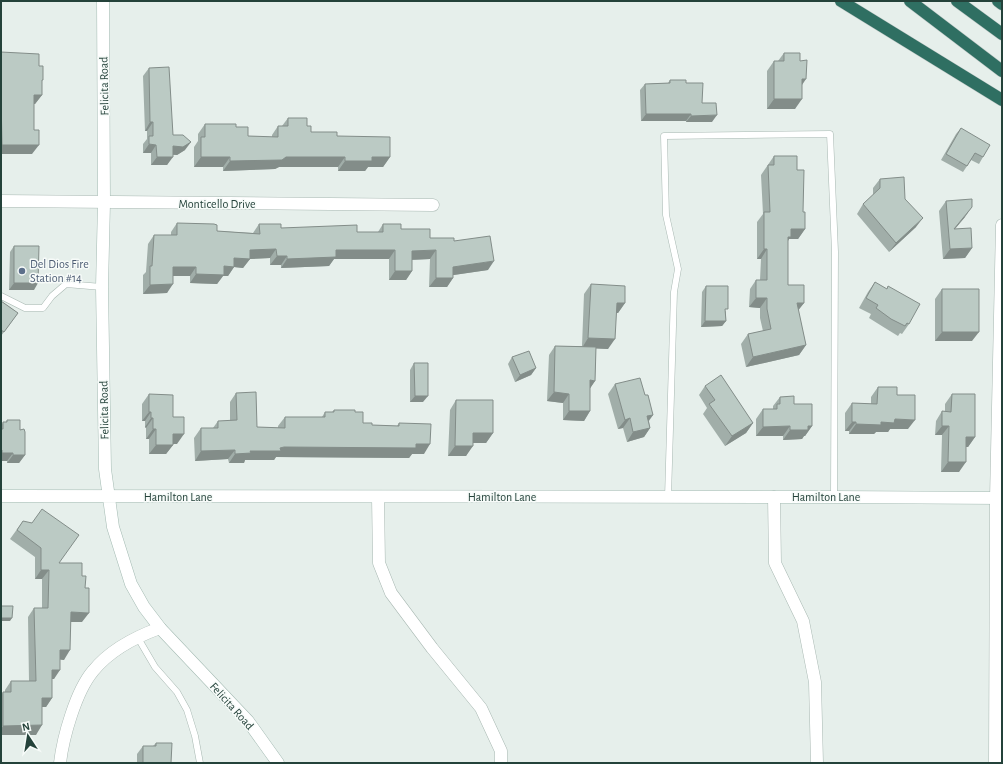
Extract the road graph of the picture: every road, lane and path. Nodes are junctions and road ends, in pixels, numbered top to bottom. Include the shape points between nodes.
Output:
1 (103, 1) edge
2 (841, 1) edge
3 (910, 1) edge
4 (951, 1) edge
5 (957, 1) edge
6 (998, 1) edge
7 (1002, 4) edge
8 (972, 12) junction
9 (1002, 34) edge
10 (1002, 71) edge
11 (1002, 100) edge
12 (1, 201) edge
13 (104, 203) junction
14 (433, 205) dead end
15 (1002, 225) edge
16 (102, 287) junction
17 (1, 296) edge
18 (1001, 353) edge
19 (1, 496) edge
20 (834, 496) junction
21 (108, 497) junction
22 (378, 497) junction
23 (668, 497) junction
24 (774, 497) junction
25 (999, 498) edge
26 (160, 628) junction
27 (138, 638) junction
28 (60, 763) edge
29 (200, 763) edge
30 (278, 763) edge
31 (501, 763) edge
32 (816, 763) edge
33 (994, 763) edge

1 - 13 street, Felicita Road
2 - 11 highway
3 - 10 highway
4 - 8 highway
5 - 8 highway
6 - 7 highway
8 - 9 highway
12 - 13 street, Monticello Drive
13 - 14 street, Monticello Drive
13 - 16 street, Felicita Road
15 - 18 street
16 - 17 lane via 66,284 43,308 25,308
16 - 21 street, Felicita Road via 105,469
18 - 25 street
19 - 21 street, Hamilton Lane
20 - 23 lane via 835,252 830,134 664,136 666,215 678,269 674,292
20 - 24 street, Hamilton Lane
20 - 25 street, Hamilton Lane
21 - 22 street, Hamilton Lane
21 - 26 street, Felicita Road via 113,527 131,584
22 - 23 street, Hamilton Lane
22 - 31 street via 379,563 391,593 481,708 501,751
23 - 24 street, Hamilton Lane
24 - 32 street via 775,563 803,621 815,682
25 - 33 street
26 - 27 street
26 - 30 street, Felicita Road via 248,721
27 - 28 street via 106,657 92,672 83,687 64,737
27 - 29 lane via 155,667 177,692 187,710

